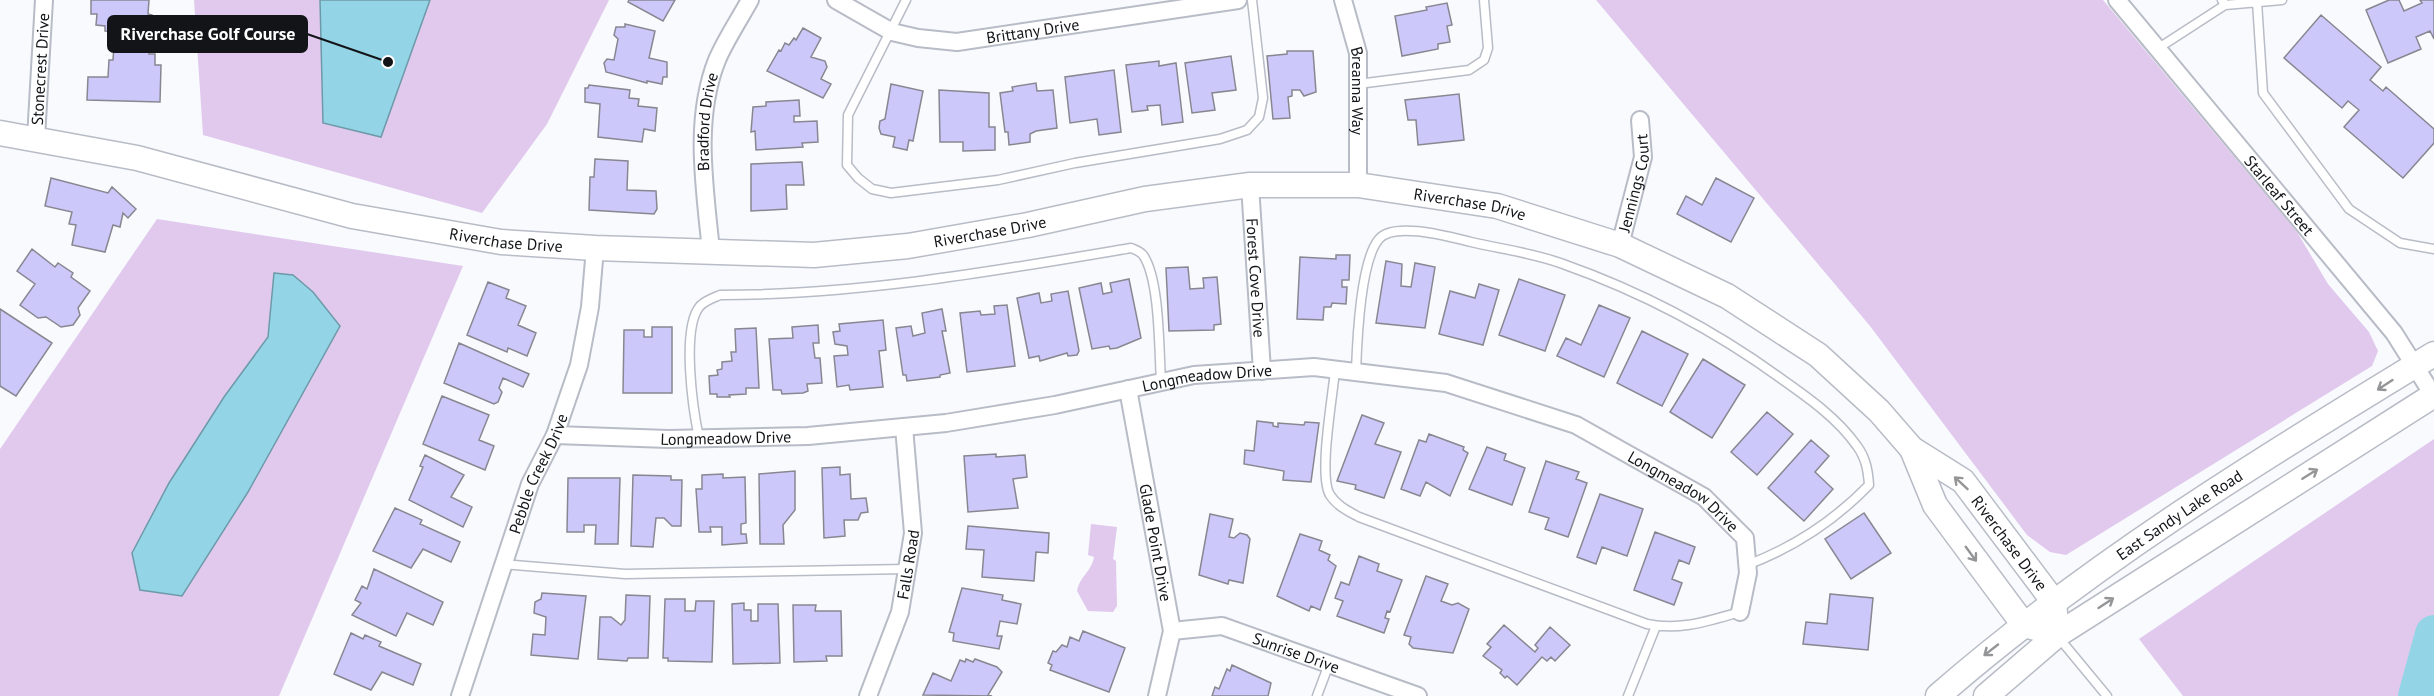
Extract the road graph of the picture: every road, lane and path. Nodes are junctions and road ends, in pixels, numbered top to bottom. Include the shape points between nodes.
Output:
1 (44, 0) edge
2 (750, 0) edge
3 (836, 0) edge
4 (906, 0) edge
5 (1238, 0) edge
6 (1252, 0) edge
7 (1343, 0) edge
8 (1485, 0) edge
9 (2117, 0) edge
10 (2282, 0) edge
11 (2223, 2) edge
12 (2257, 2) junction
13 (892, 32) junction
14 (2157, 49) junction
15 (1358, 84) junction
16 (1640, 120) dead end
17 (0, 133) edge
18 (36, 138) junction
19 (1250, 185) junction
20 (1358, 185) junction
21 (1620, 244) junction
22 (595, 248) junction
23 (2434, 249) edge
24 (711, 251) junction
25 (2425, 359) edge
26 (1262, 370) junction
27 (1335, 370) junction
28 (1356, 372) junction
29 (1161, 382) junction
30 (1128, 389) junction
31 (2434, 395) edge
32 (904, 427) junction
33 (555, 435) junction
34 (699, 438) junction
35 (1912, 449) junction
36 (503, 564) junction
37 (1747, 566) junction
38 (908, 568) junction
39 (2054, 602) junction
40 (1740, 612) joint
41 (2024, 625) junction
42 (1656, 626) junction
43 (1172, 631) junction
44 (2057, 635) junction
45 (1329, 664) junction
46 (460, 696) edge
47 (868, 696) edge
48 (1157, 696) edge
49 (1317, 696) edge
50 (1418, 696) edge
51 (1628, 696) edge
52 (1938, 696) edge
53 (1986, 696) edge
54 (2107, 696) edge

1 - 18 street, Stonecrest Drive
2 - 24 street, Bradford Drive via 717,61 708,93 703,167
3 - 13 street, Brittany Drive
4 - 13 lane
5 - 13 street, Brittany Drive via 957,42
6 - 13 lane via 1263,98 1259,117 1247,130 1220,140 1075,163 998,180 891,193 872,189 858,178 847,165 846,144 848,115
7 - 15 street, Breanna Way via 1358,53
8 - 15 lane via 1488,48 1484,60 1469,70
9 - 14 street, Starleaf Street
10 - 12 lane
11 - 12 lane
11 - 14 lane
12 - 23 lane via 2263,93 2349,209 2400,243
14 - 25 street, Starleaf Street via 2394,333
15 - 20 street, Breanna Way
16 - 21 street, Jennings Court via 1642,157
17 - 18 street, Riverchase Drive
18 - 22 street, Riverchase Drive via 137,158 352,216 501,242
19 - 20 street, Riverchase Drive
19 - 24 street, Riverchase Drive via 1144,199 908,246 814,255
19 - 26 street, Forest Cove Drive
20 - 21 street, Riverchase Drive via 1497,206
21 - 35 street, Riverchase Drive via 1727,296 1818,355 1879,411
22 - 24 street, Riverchase Drive
22 - 33 street, Pebble Creek Drive via 590,307 579,365
25 - 31 street, Starleaf Street
25 -> 39 street, East Sandy Lake Road via 2216,492
26 - 27 street, Longmeadow Drive
26 - 29 street, Longmeadow Drive via 1194,375
27 - 28 street, Longmeadow Drive
27 - 42 lane via 1325,473 1328,493 1339,506 1359,517
28 - 37 street, Longmeadow Drive via 1446,383 1576,425 1704,497 1745,538
28 - 37 lane via 1359,313 1371,252 1379,237 1394,231 1428,232 1560,262 1635,291 1744,351 1820,406 1858,447 1868,467 1869,484 1842,512 1784,551
29 - 30 street, Longmeadow Drive
29 - 34 lane via 1154,289 1142,253 1131,248 912,284 720,295 699,307 690,326 691,401
30 - 32 street, Longmeadow Drive
30 - 43 street, Glade Point Drive
44 -> 31 street, East Sandy Lake Road
32 - 34 street, Longmeadow Drive via 808,436
32 - 38 street, Falls Road via 914,533
33 - 34 street, Longmeadow Drive
33 - 36 street, Pebble Creek Drive via 530,484
39 -> 35 street, Riverchase Drive via 1963,481
35 -> 41 street, Riverchase Drive via 1935,505
36 - 38 lane via 625,574
36 - 46 street, Pebble Creek Drive
37 - 40 street, Longmeadow Drive
38 - 47 street, Falls Road via 900,612
39 - 41 street, East Sandy Lake Road
39 - 44 street, Riverchase Drive
40 - 42 lane via 1690,626
41 - 44 street
41 -> 52 street, East Sandy Lake Road
42 - 51 lane
43 - 45 street, Sunrise Drive via 1222,626
43 - 48 street, Glade Point Drive
44 - 53 street, East Sandy Lake Road
44 - 54 lane
45 - 49 lane
45 - 50 street, Sunrise Drive

